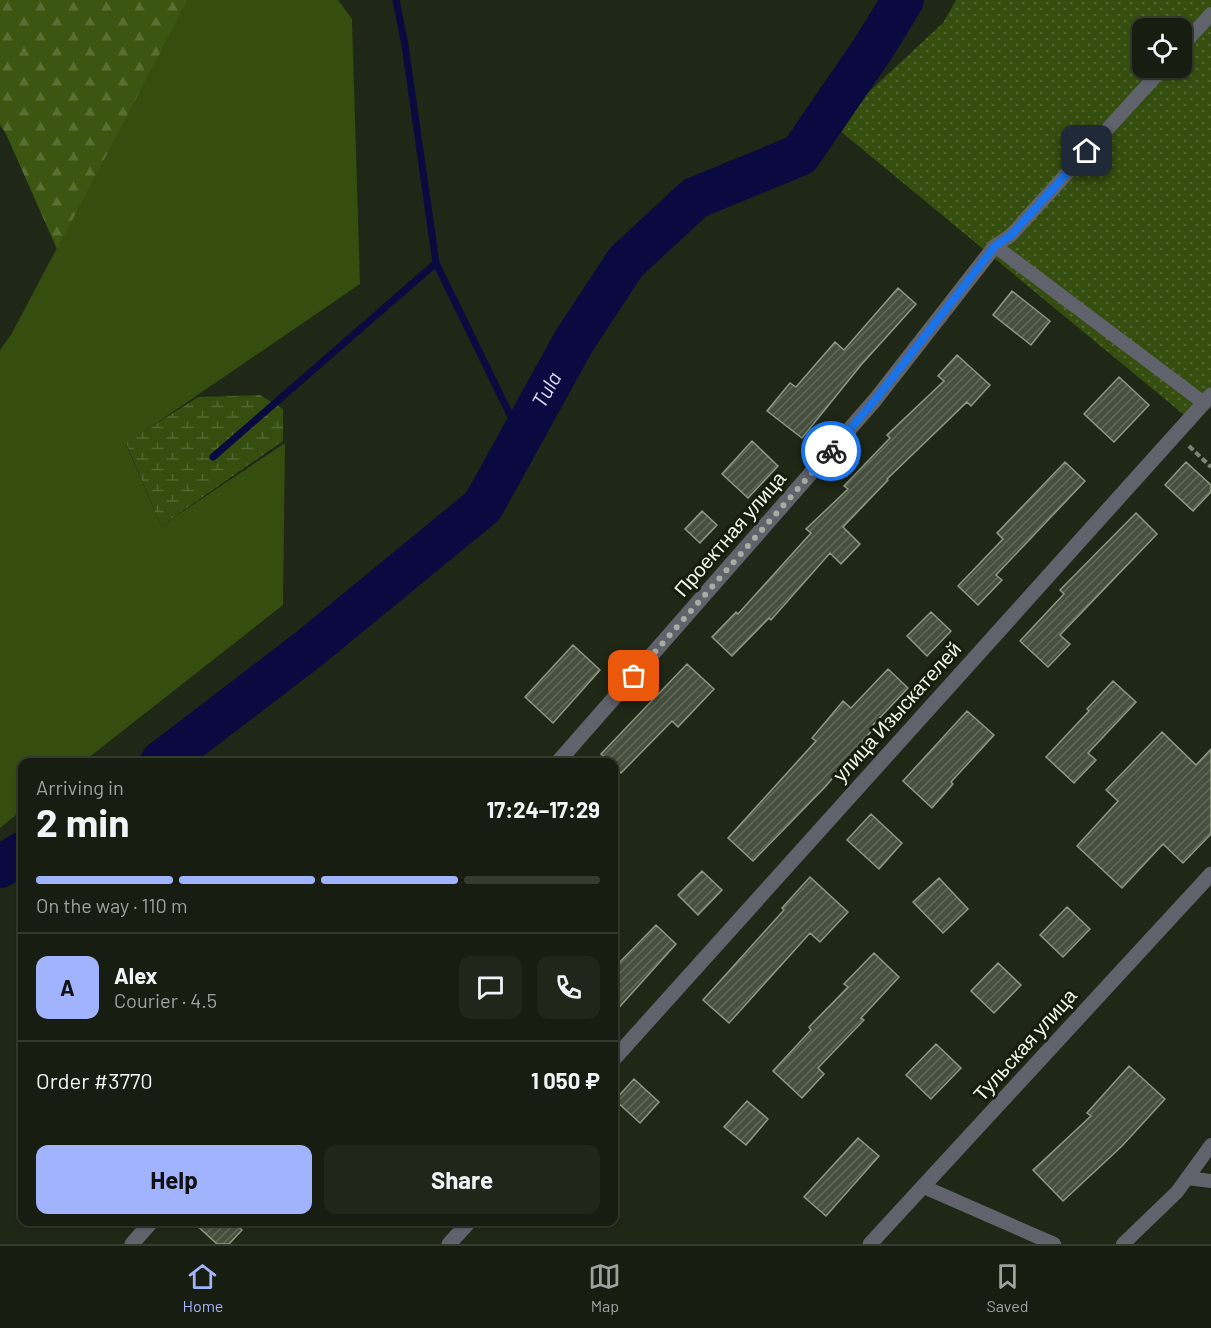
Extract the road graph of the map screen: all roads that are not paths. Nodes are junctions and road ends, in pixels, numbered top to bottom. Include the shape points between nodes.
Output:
1 (1211, 14) edge
2 (1192, 35) edge
3 (1153, 78) edge
4 (995, 246) junction
5 (1208, 399) edge
6 (562, 758) edge
7 (1211, 874) edge
8 (618, 1055) edge
9 (1211, 1145) edge
10 (1187, 1178) junction
11 (1211, 1181) edge
12 (924, 1187) junction
13 (148, 1226) edge
14 (465, 1226) edge
15 (132, 1244) edge
16 (449, 1244) edge
17 (870, 1244) edge
18 (1054, 1244) edge
19 (1123, 1244) edge

1 - 2 lane
3 - 4 lane via 1011,235
4 - 5 lane
4 - 6 street, Проектная улица via 875,400
5 - 8 street, улица Изыскателей
7 - 12 street, Тульская улица
9 - 10 lane
10 - 11 lane
10 - 19 lane
12 - 17 street, Тульская улица
12 - 18 lane
13 - 15 street
14 - 16 street

